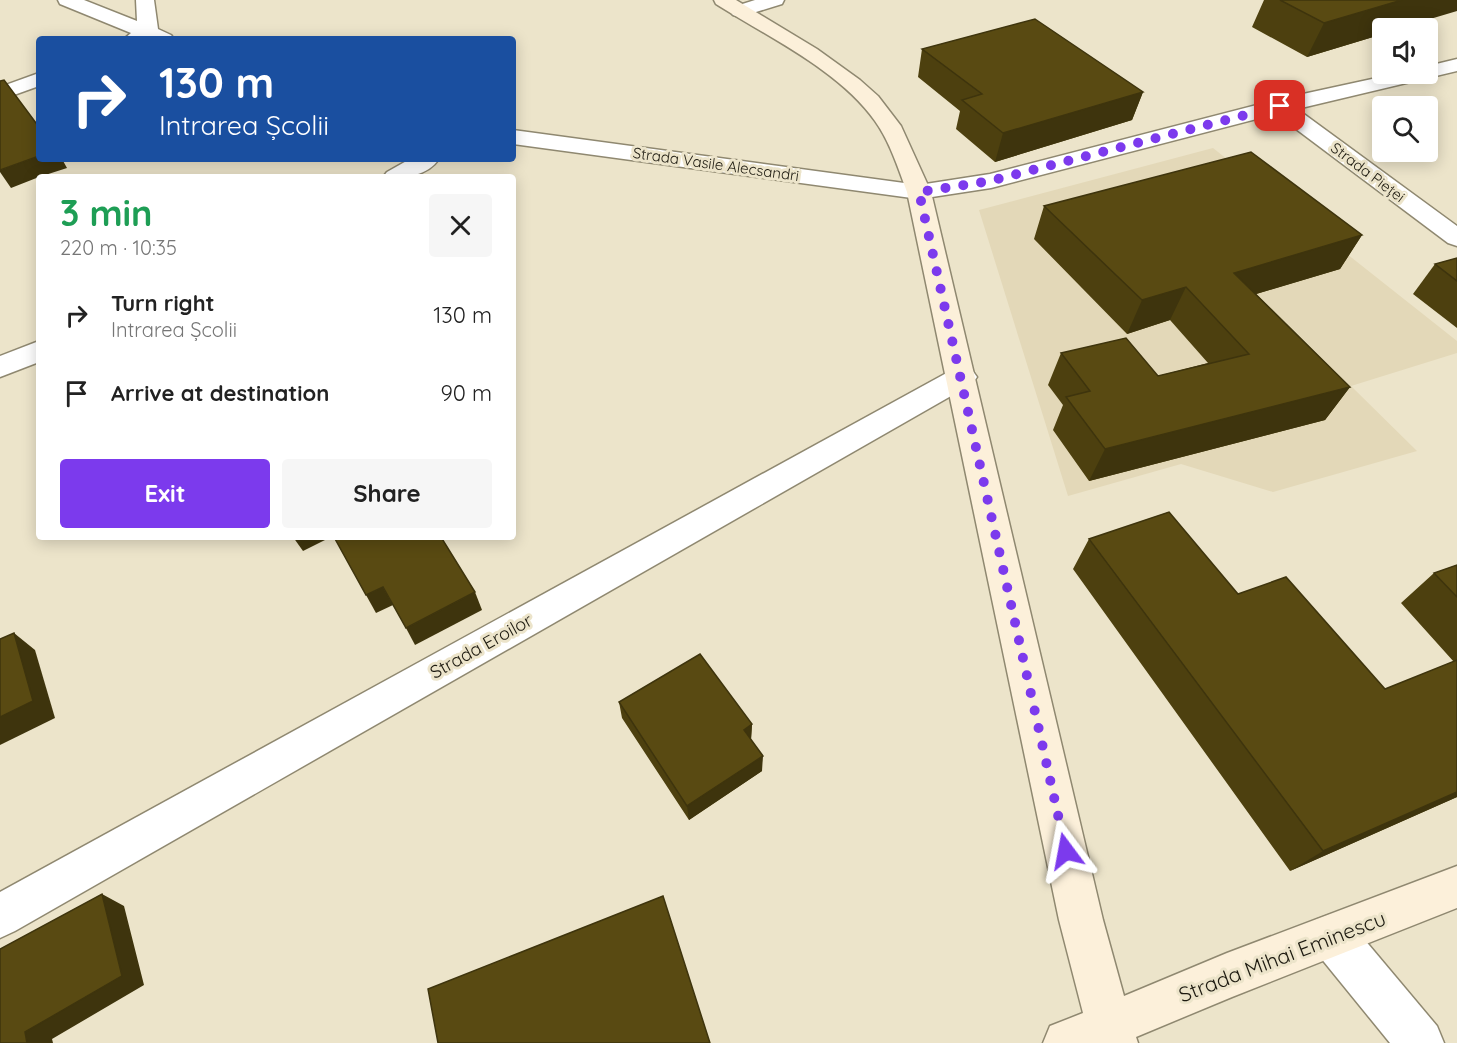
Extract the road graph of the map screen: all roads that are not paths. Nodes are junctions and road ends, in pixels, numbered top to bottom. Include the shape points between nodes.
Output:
1 (67, 0) edge
2 (145, 0) edge
3 (775, 0) edge
4 (732, 5) edge
5 (147, 36) edge
6 (149, 36) edge
7 (1457, 65) edge
8 (1438, 70) edge
9 (36, 80) edge
10 (1377, 84) edge
11 (0, 94) edge
12 (1280, 106) junction
13 (516, 137) edge
14 (422, 162) edge
15 (400, 174) edge
16 (919, 192) junction
17 (1457, 238) edge
18 (36, 352) edge
19 (0, 367) edge
20 (962, 377) junction
21 (1457, 887) edge
22 (0, 916) edge
23 (1332, 936) junction
24 (1111, 1034) edge
25 (1067, 1043) edge
26 (1420, 1043) edge

1 - 5 street
2 - 6 street
3 - 4 street
4 - 16 main road via 823,63 883,115
7 - 8 street
9 - 11 street
10 - 12 street, Strada Vasile Alecsandri
12 - 16 street, Strada Vasile Alecsandri via 990,181
12 - 17 street, Strada Pieței
13 - 16 street, Strada Vasile Alecsandri
14 - 15 street
16 - 20 main road
18 - 19 street
20 - 22 street, Strada Eroilor
20 - 24 main road via 998,553
21 - 23 main road, Strada Mihai Eminescu
23 - 24 main road, Strada Mihai Eminescu via 1227,976
23 - 26 street
24 - 25 main road, Strada Mihai Eminescu

